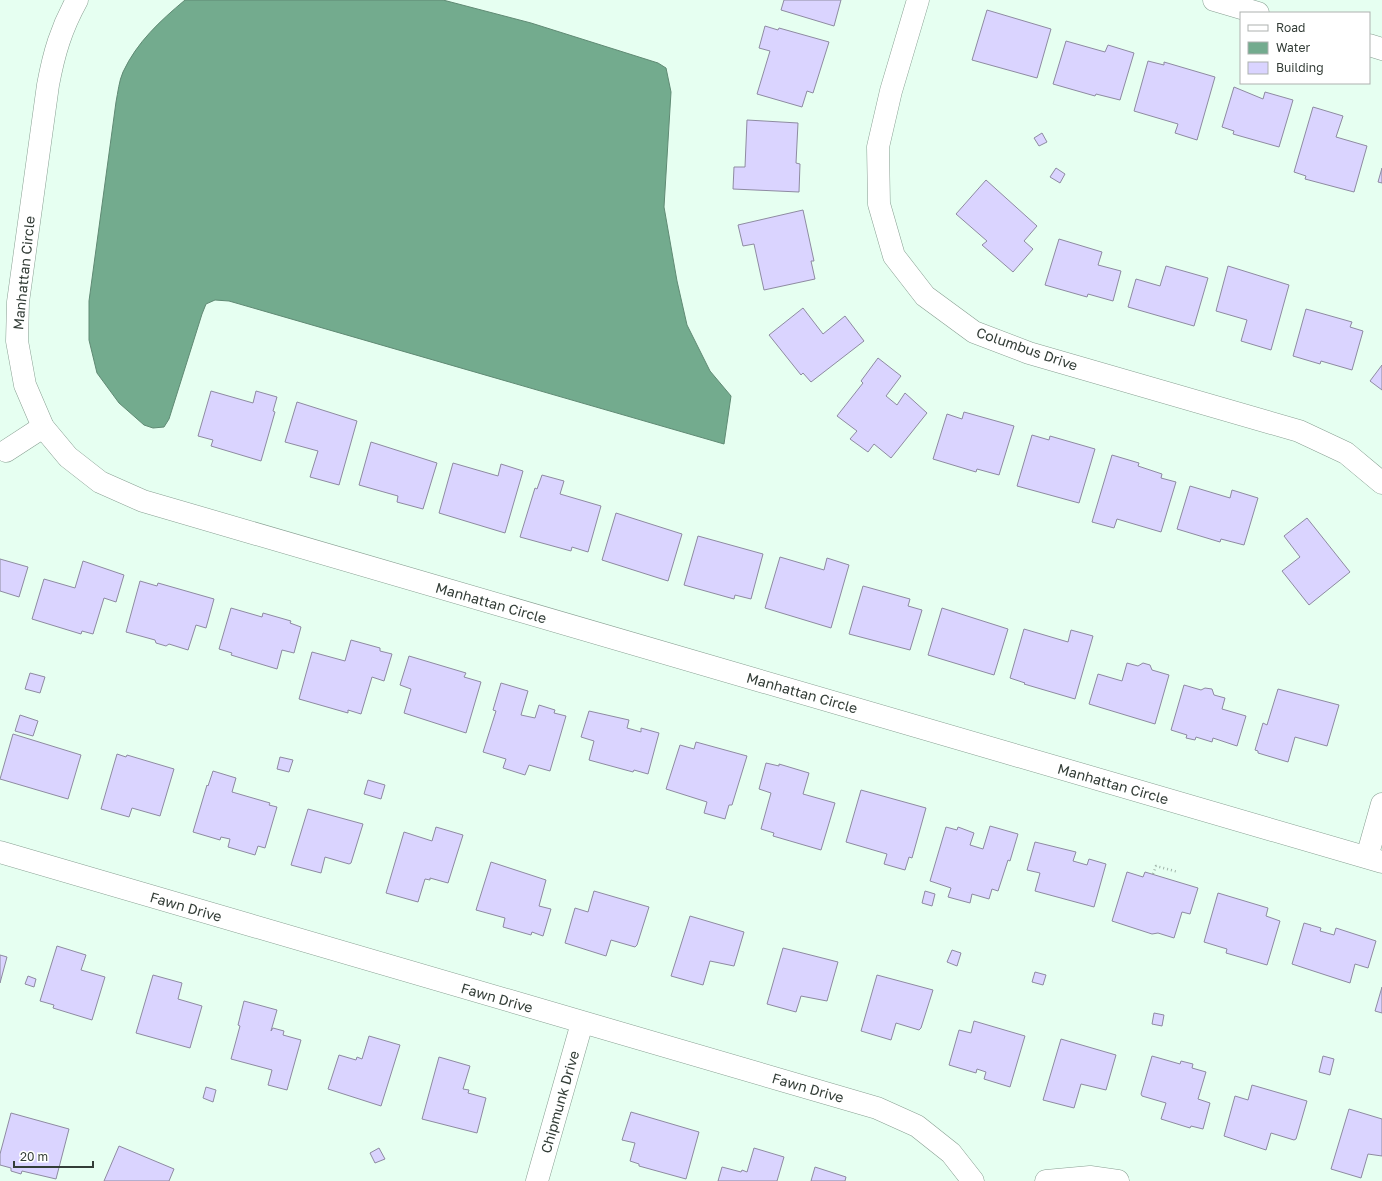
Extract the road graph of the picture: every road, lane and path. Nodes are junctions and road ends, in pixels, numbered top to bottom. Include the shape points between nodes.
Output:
1 (76, 0) edge
2 (918, 0) edge
3 (1214, 0) edge
4 (1255, 12) edge
5 (1370, 46) edge
6 (1382, 49) edge
7 (44, 427) junction
8 (6, 451) dead end
9 (1382, 483) edge
10 (1382, 804) edge
11 (0, 852) edge
12 (1374, 860) edge
13 (1178, 872) dead end
14 (1153, 874) dead end
15 (582, 1023) junction
16 (537, 1181) edge
17 (973, 1181) edge
18 (1046, 1181) edge
19 (1118, 1181) edge

1 - 7 street, Manhattan Circle via 64,24 53,58 18,302 17,341 25,385
2 - 9 street, Columbus Drive via 878,147 879,204 894,256 926,296 974,332 1029,353 1299,431 1346,453
3 - 4 street
5 - 6 street
7 - 8 street
7 - 12 street, Manhattan Circle via 68,457 100,482 143,501
10 - 12 street
11 - 15 street, Fawn Drive
13 - 14 path via 1156,866
15 - 16 street, Chipmunk Drive
15 - 17 street, Fawn Drive via 877,1108 917,1126 951,1153
18 - 19 street via 1090,1177

